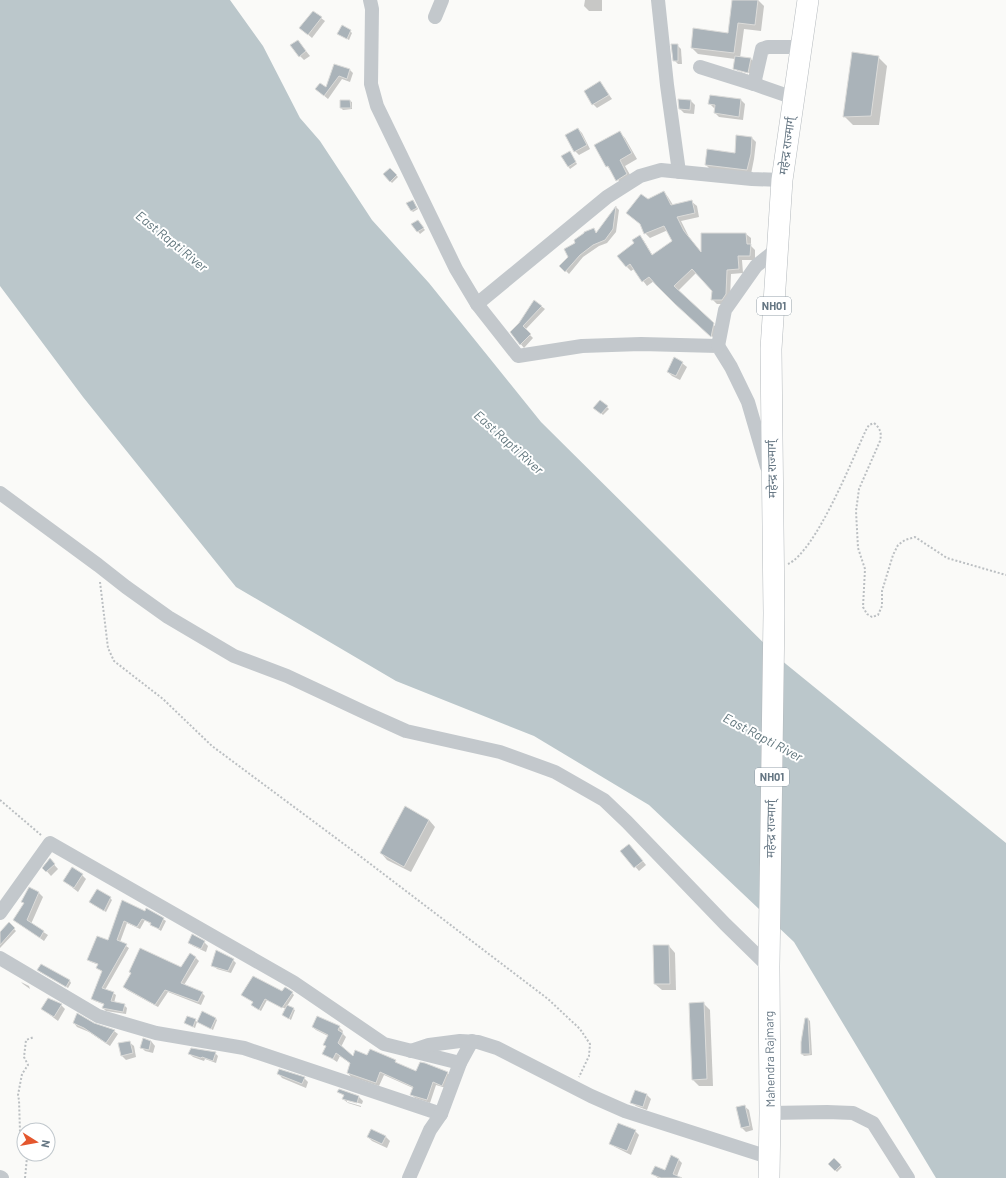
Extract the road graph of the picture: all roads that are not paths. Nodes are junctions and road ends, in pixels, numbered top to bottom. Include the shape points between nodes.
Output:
1 (370, 0) edge
2 (442, 0) edge
3 (658, 0) edge
4 (808, 0) edge
5 (435, 17) dead end
6 (801, 47) junction
7 (700, 67) dead end
8 (754, 84) junction
9 (794, 98) junction
10 (679, 172) junction
11 (782, 180) junction
12 (777, 249) junction
13 (477, 304) junction
14 (718, 346) junction
15 (772, 485) junction
16 (0, 493) edge
17 (0, 913) edge
18 (769, 940) joint
19 (0, 958) edge
20 (769, 967) junction
21 (472, 1041) junction
22 (411, 1051) junction
23 (460, 1063) junction
24 (770, 1113) junction
25 (441, 1114) junction
26 (768, 1157) junction
27 (409, 1178) edge
28 (769, 1178) edge
29 (908, 1178) edge

1 - 13 street via 372,84 377,106 453,262
2 - 5 street
3 - 10 street
4 - 6 highway, महेन्द्र राज्मार्ग् / NH01
6 - 8 street via 768,46 762,49
6 - 9 highway, महेन्द्र राज्मार्ग् / NH01
7 - 8 street
8 - 9 street
9 - 11 highway, महेन्द्र राज्मार्ग् / NH01
10 - 11 street
10 - 13 street via 661,170 640,176 607,197
11 - 12 highway, महेन्द्र राज्मार्ग् / NH01
12 - 14 street via 756,266 725,310
12 - 15 highway, महेन्द्र राज्मार्ग् / NH01 via 771,349
13 - 14 street via 518,356 582,346
14 - 15 street via 748,402
15 - 18 highway, महेन्द्र राज्मार्ग् / NH01 via 774,613
16 - 20 street via 168,617 234,656 287,676 406,731 500,752 555,772 604,800
17 - 22 street via 50,842 293,982 384,1044
18 - 20 highway, Mahendra Rajmarg / NH01
19 - 25 street via 98,1016 156,1033 244,1048
20 - 24 highway, Mahendra Rajmarg / NH01
21 - 22 street via 429,1045
21 - 23 street
21 - 26 street via 497,1048 625,1110
22 - 23 street
23 - 25 street
24 - 26 highway, Mahendra Rajmarg / NH01
24 - 29 street via 853,1113 866,1119 873,1123
25 - 27 street via 430,1130
26 - 28 highway, Mahendra Rajmarg / NH01

